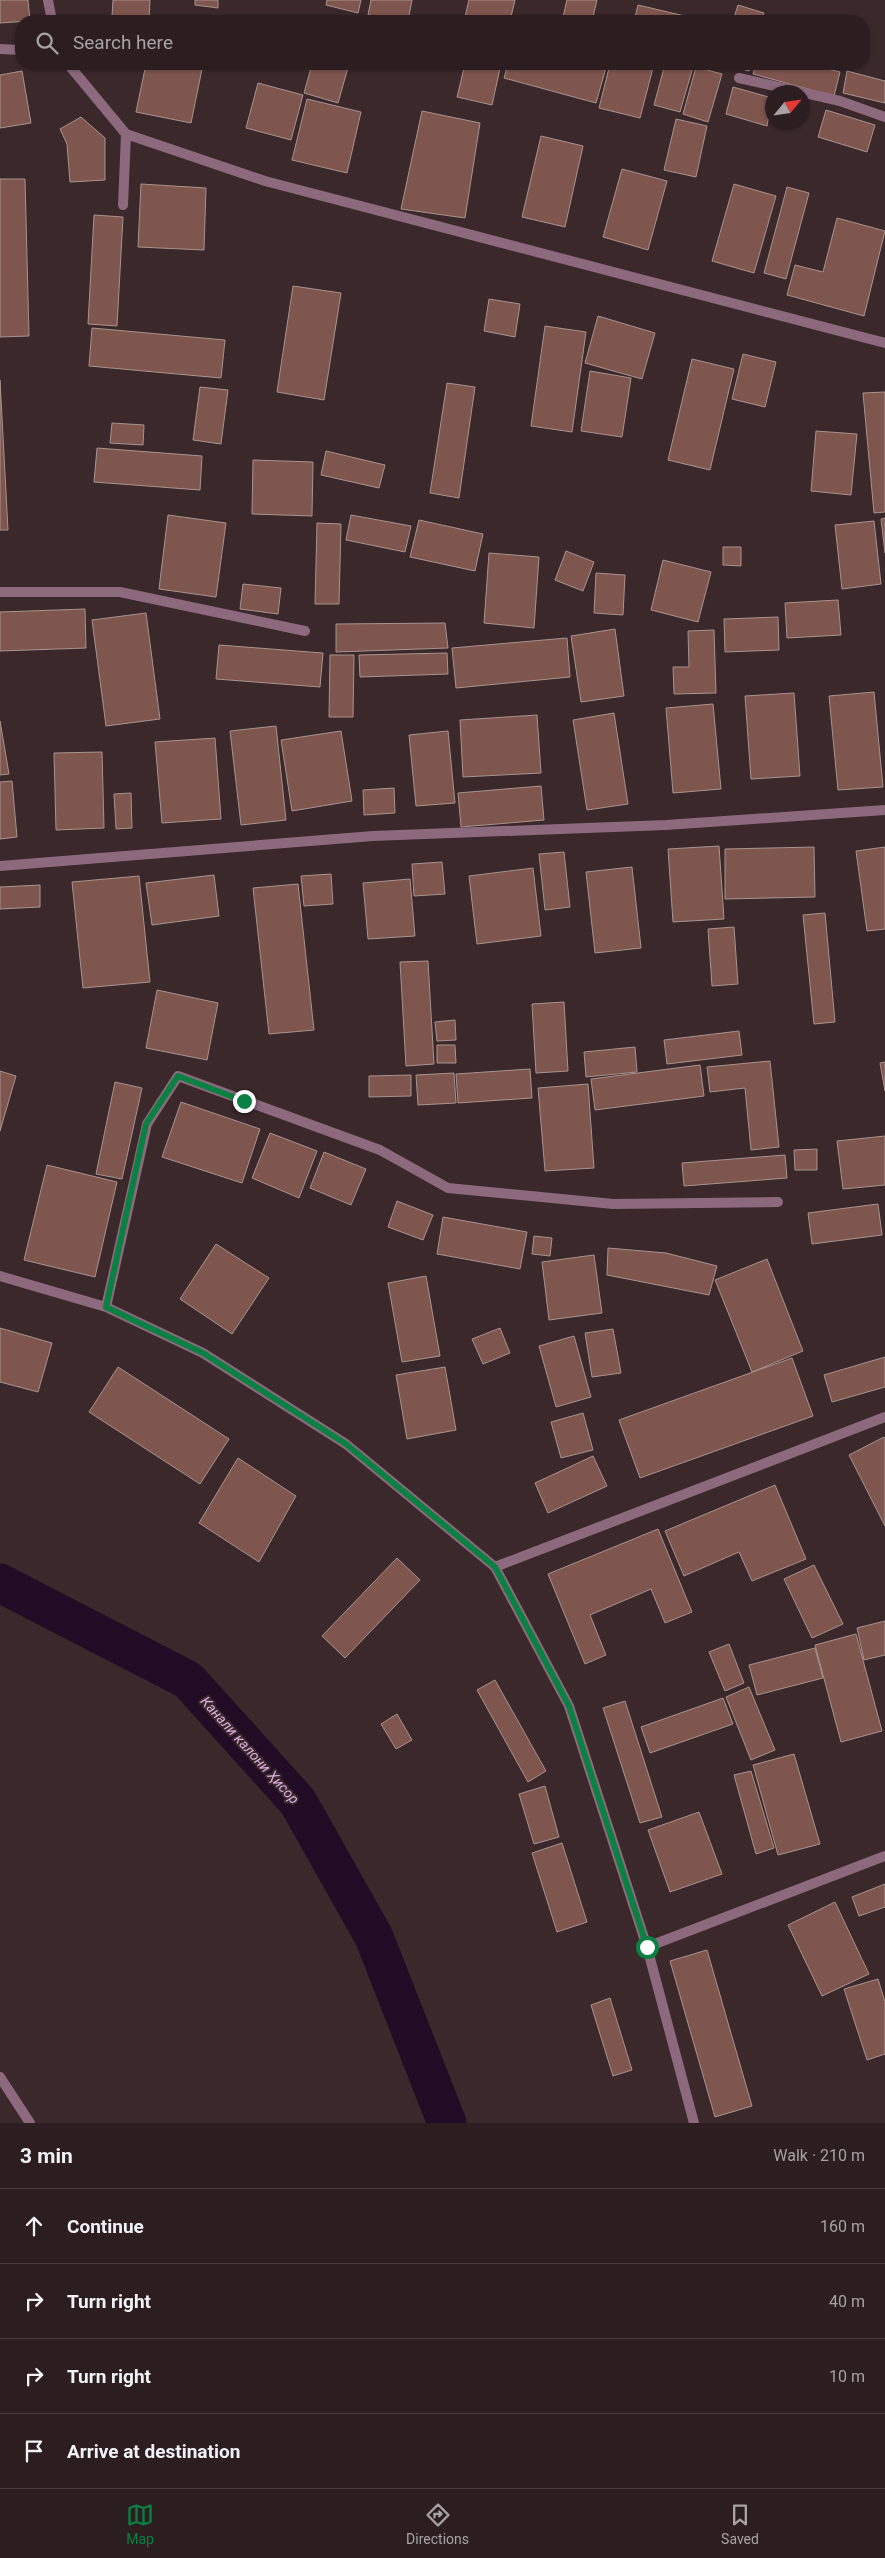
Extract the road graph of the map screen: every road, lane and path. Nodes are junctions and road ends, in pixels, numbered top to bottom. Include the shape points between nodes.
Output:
1 (48, 0) edge
2 (51, 15) edge
3 (0, 48) edge
4 (15, 49) edge
5 (73, 70) edge
6 (738, 78) dead end
7 (885, 118) edge
8 (126, 134) junction
9 (123, 205) dead end
10 (885, 343) edge
11 (0, 592) edge
12 (305, 631) dead end
13 (885, 810) edge
14 (0, 866) edge
15 (778, 1202) dead end
16 (0, 1276) edge
17 (106, 1307) junction
18 (885, 1418) edge
19 (495, 1567) junction
20 (885, 1856) edge
21 (647, 1947) junction
22 (0, 2077) edge
23 (30, 2123) edge
24 (694, 2123) edge

1 - 2 street
3 - 4 street
5 - 8 street
6 - 7 street via 840,101
8 - 9 street
8 - 10 street via 265,181
11 - 12 street via 120,592
13 - 14 street via 666,826 373,836
15 - 17 street via 613,1204 448,1188 380,1150 178,1076 146,1124
16 - 17 street
17 - 19 street via 203,1353 346,1444
18 - 19 street
19 - 21 street via 569,1706
20 - 21 street
21 - 24 street
22 - 23 street

